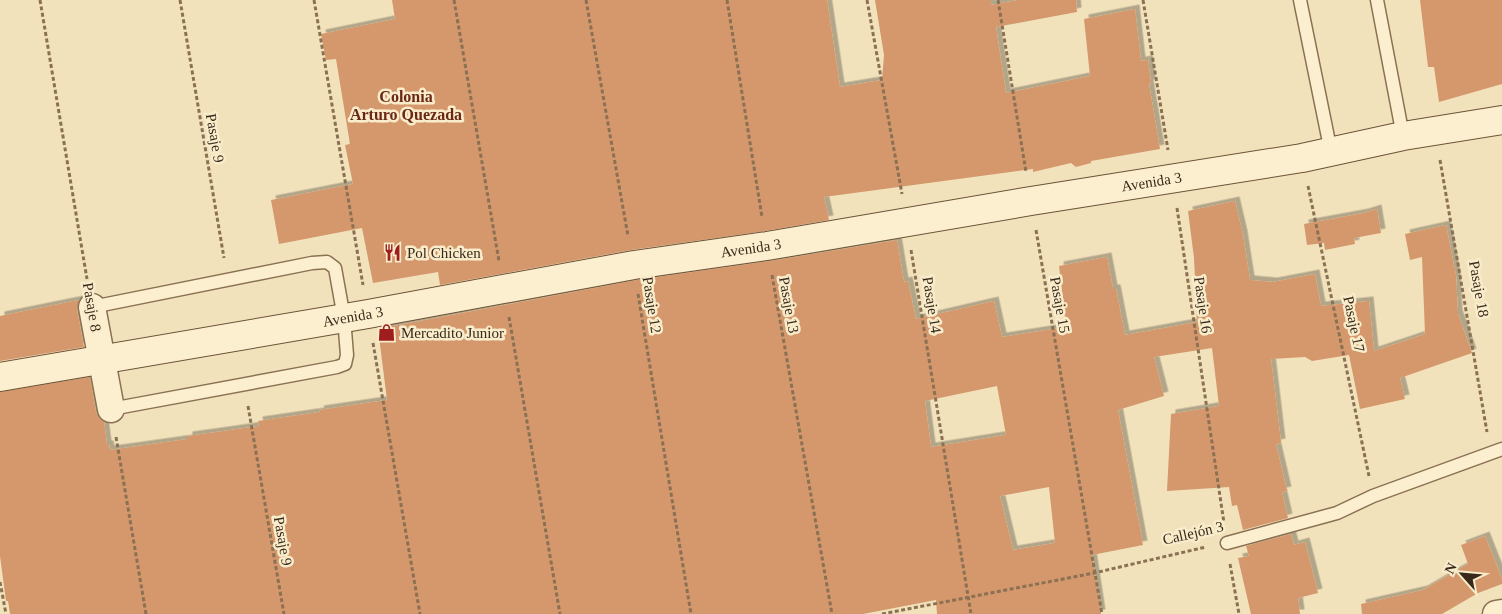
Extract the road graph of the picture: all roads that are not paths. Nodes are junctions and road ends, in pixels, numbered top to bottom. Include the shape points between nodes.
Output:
1 (1300, 0) edge
2 (1377, 0) edge
3 (1502, 120) edge
4 (1403, 136) junction
5 (1331, 152) junction
6 (92, 307) joint
7 (344, 318) junction
8 (102, 360) junction
9 (0, 377) edge
10 (111, 409) joint
11 (1496, 451) edge
12 (1226, 543) road end
13 (1502, 612) edge
14 (1496, 614) edge

1 - 5 lane
2 - 4 lane
3 - 4 street, Avenida 3
4 - 5 street, Avenida 3
5 - 7 street, Avenida 3 via 767,246 634,265
6 - 7 lane via 327,262 335,268
6 - 8 street, Pasaje 8
7 - 8 street, Avenida 3
7 - 10 lane via 347,355 345,364 337,368
8 - 9 street, Avenida 3
8 - 10 street, Pasaje 8
11 - 12 lane, Callejón 3 via 1373,496 1337,513
13 - 14 street

